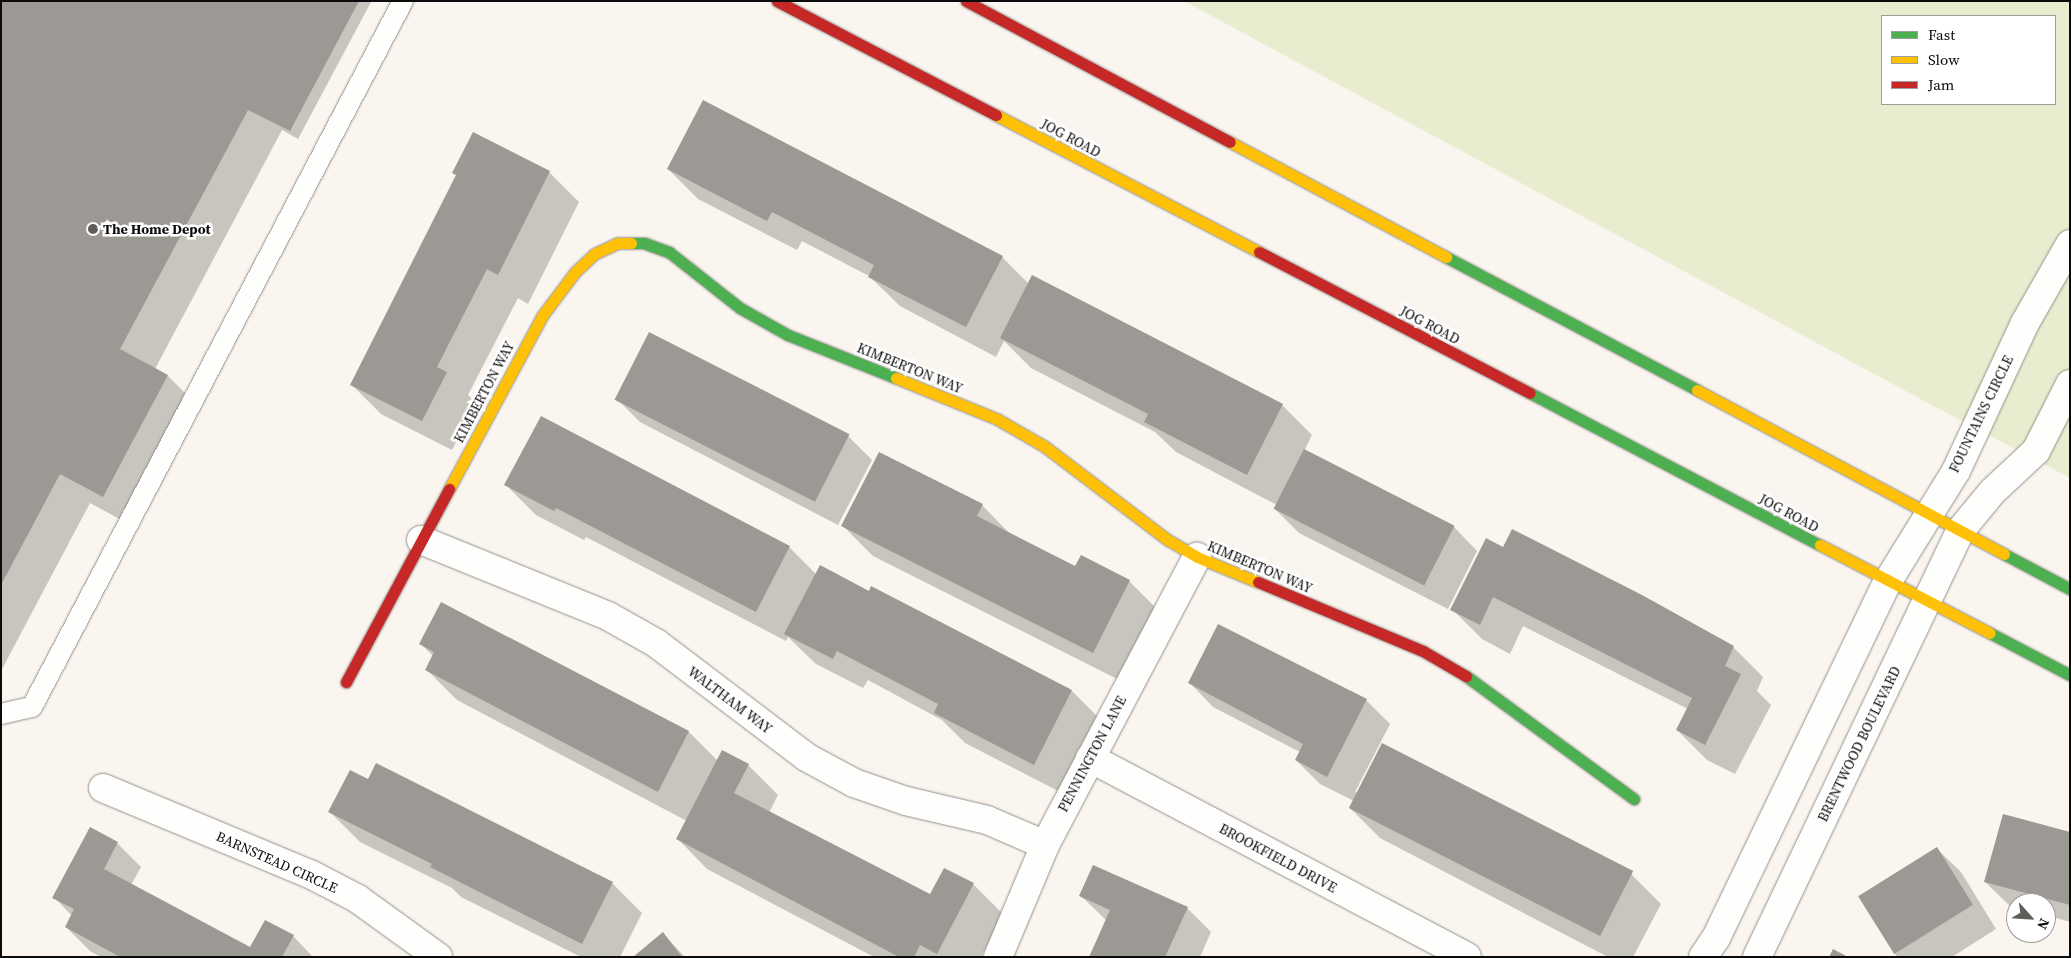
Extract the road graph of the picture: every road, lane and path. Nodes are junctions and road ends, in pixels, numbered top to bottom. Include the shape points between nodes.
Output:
1 (403, 1) edge
2 (777, 1) edge
3 (966, 1) edge
4 (2070, 244) edge
5 (2070, 384) edge
6 (1928, 514) junction
7 (1960, 531) junction
8 (422, 540) junction
9 (1197, 557) junction
10 (1888, 581) junction
11 (2070, 589) edge
12 (1928, 601) junction
13 (2070, 675) edge
14 (346, 682) dead end
15 (1, 714) edge
16 (1090, 758) junction
17 (103, 788) dead end
18 (1634, 798) dead end
19 (1044, 844) junction
20 (438, 957) edge
21 (998, 957) edge
22 (1467, 957) edge
23 (1703, 957) edge
24 (1757, 957) edge

1 - 15 lane via 32,707
2 - 10 main road, JOG ROAD
3 - 6 main road
4 - 6 street, FOUNTAINS CIRCLE via 2025,323 1956,471
5 - 7 street via 2036,451 1992,492
6 - 7 main road
6 - 10 street, FOUNTAINS CIRCLE
7 - 11 main road
7 - 12 street, BRENTWOOD BOULEVARD
8 - 9 main road, KIMBERTON WAY via 542,316 575,272 594,254 618,243 644,243 669,252 740,308 788,336 997,419 1044,446 1168,540
8 - 14 main road, KIMBERTON WAY
8 - 19 street, WALTHAM WAY via 608,616 656,643 806,756 854,782 906,801 987,820
9 - 16 street, PENNINGTON LANE
9 - 18 main road, KIMBERTON WAY via 1424,651 1471,679
10 - 12 main road, JOG ROAD
10 - 23 street via 1716,938
12 - 13 main road, JOG ROAD
12 - 24 street, BRENTWOOD BOULEVARD
16 - 19 street, PENNINGTON LANE
16 - 22 street, BROOKFIELD DRIVE
17 - 20 street, BARNSTEAD CIRCLE via 310,874 358,899
19 - 21 street, PENNINGTON LANE

